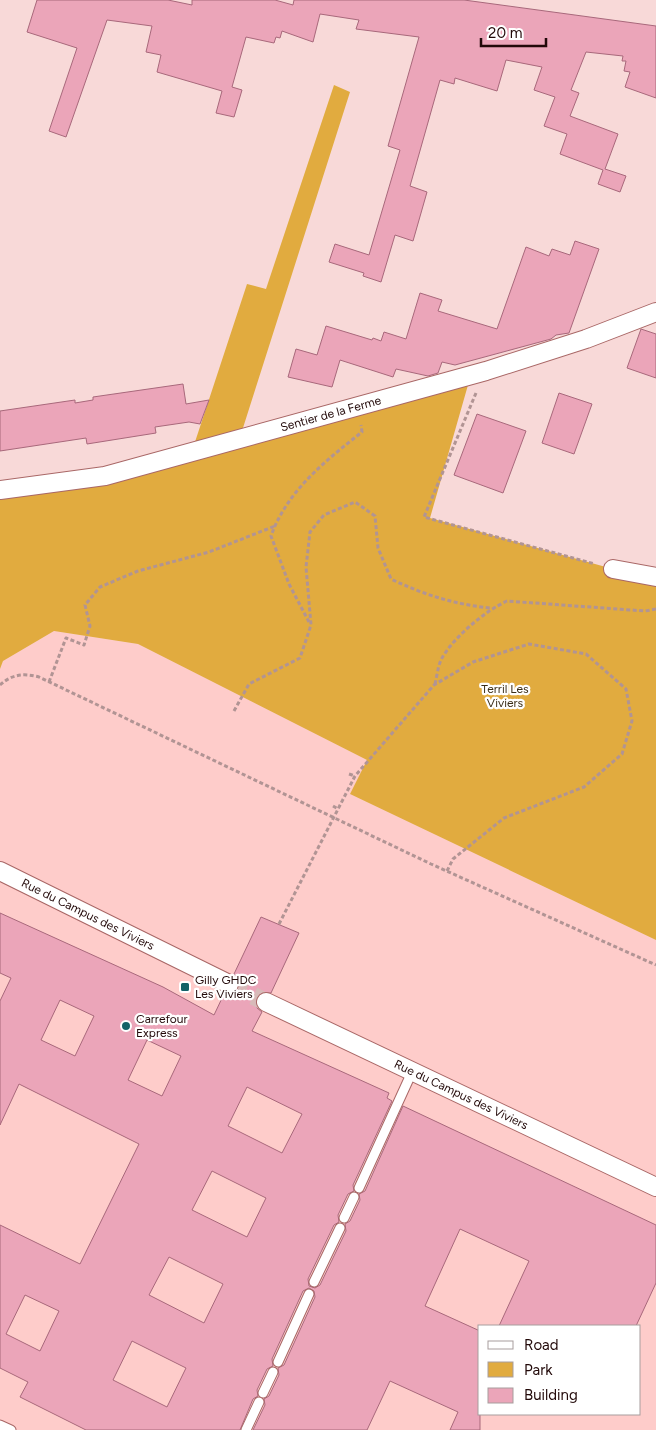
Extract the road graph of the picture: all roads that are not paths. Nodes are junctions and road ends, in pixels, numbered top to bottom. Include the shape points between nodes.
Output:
1 (656, 312) edge
2 (0, 490) edge
3 (613, 569) road end
4 (656, 577) edge
5 (0, 871) edge
6 (229, 984) tunnel mouth
7 (266, 1002) tunnel mouth
8 (412, 1072) junction
9 (656, 1187) edge
10 (359, 1188) dead end
11 (354, 1197) dead end
12 (344, 1218) dead end
13 (340, 1228) dead end
14 (314, 1282) dead end
15 (309, 1294) dead end
16 (278, 1362) dead end
17 (273, 1372) dead end
18 (0, 1425) edge
19 (11, 1430) edge
20 (246, 1430) edge

1 - 2 street, Sentier de la Ferme via 586,339 486,371 105,476
3 - 4 street
5 - 6 street, Rue du Campus des Viviers
7 - 8 street, Rue du Campus des Viviers
8 - 9 street, Rue du Campus des Viviers
8 - 10 lane
11 - 12 lane
13 - 14 lane
15 - 16 lane
17 - 20 lane
18 - 19 lane

